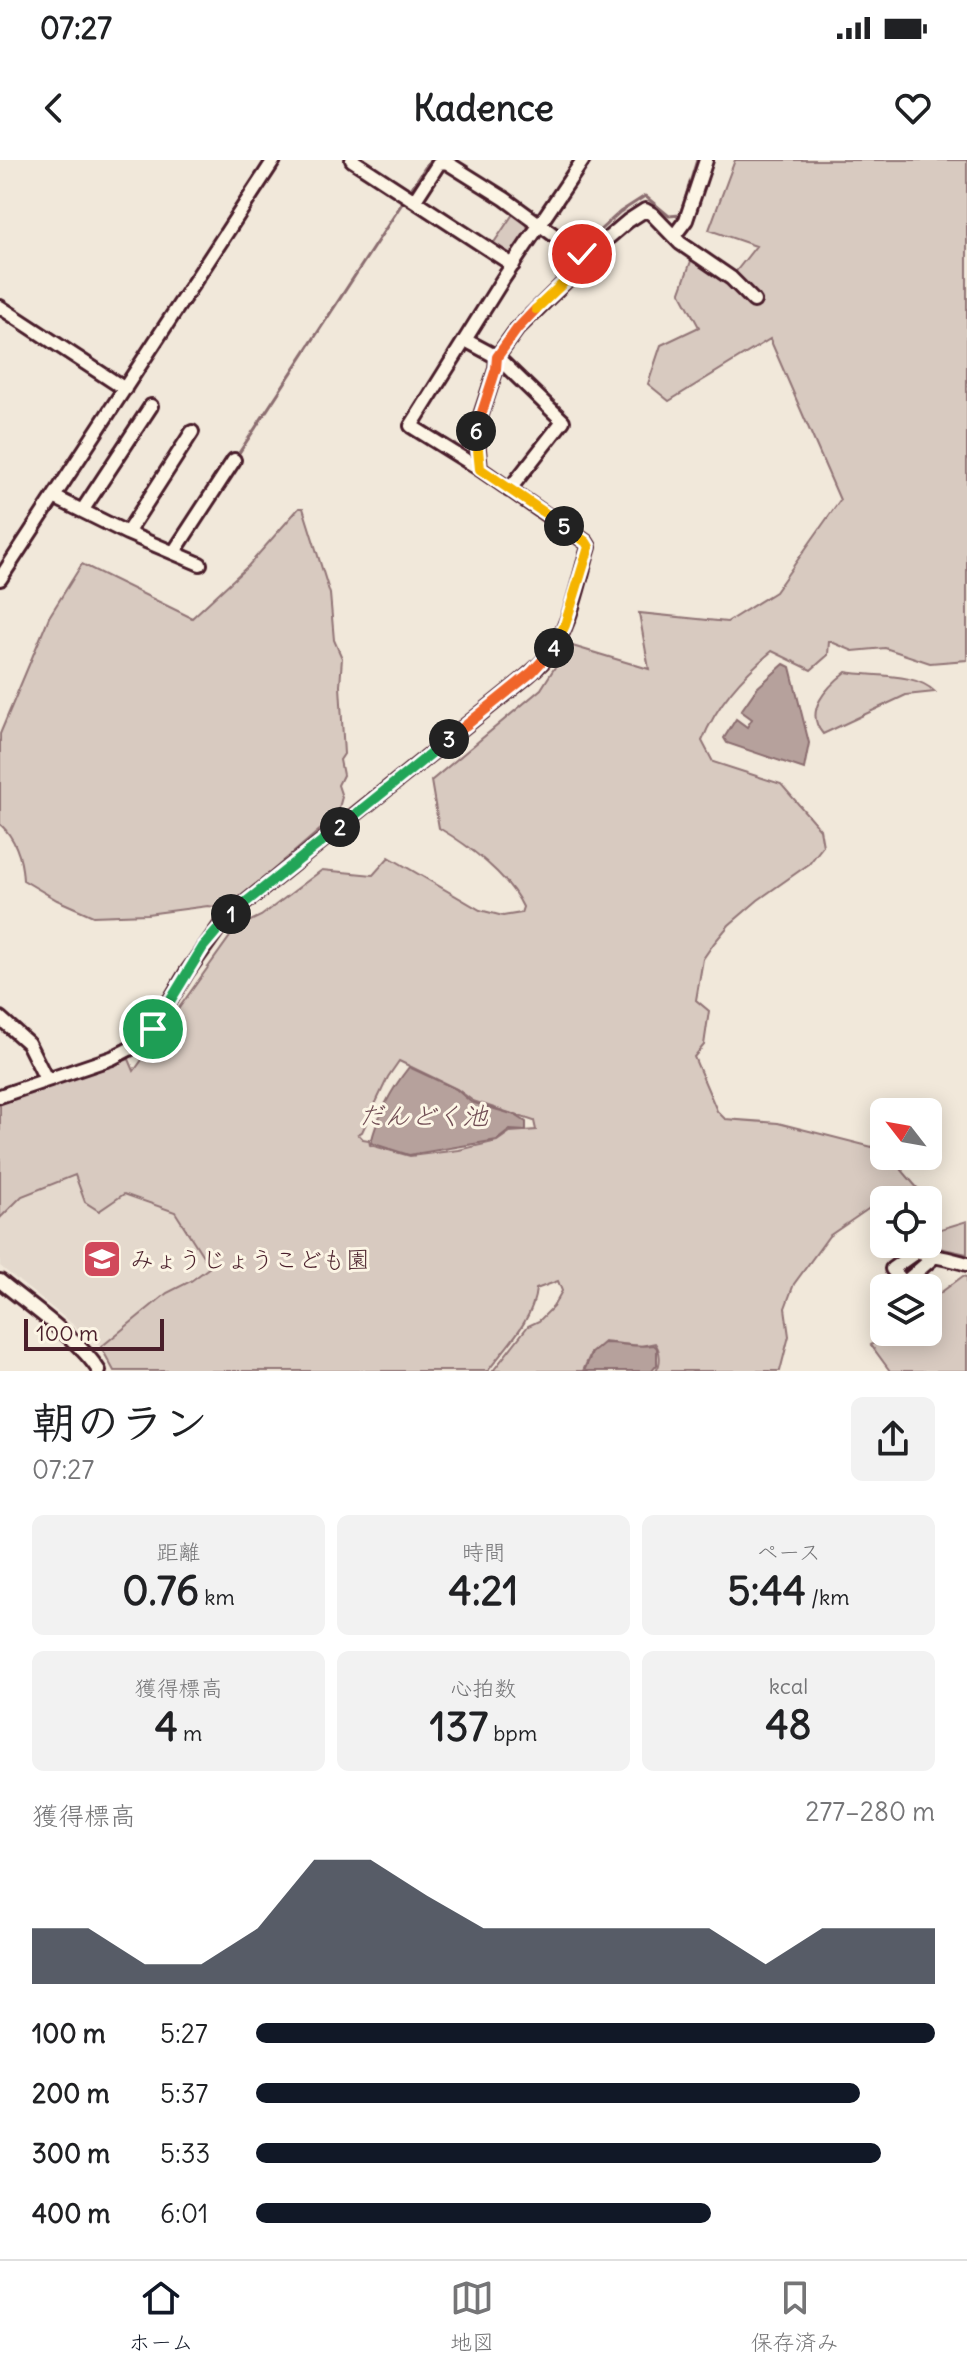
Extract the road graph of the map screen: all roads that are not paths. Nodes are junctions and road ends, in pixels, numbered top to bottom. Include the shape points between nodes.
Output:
1 (274, 160) edge
2 (352, 160) edge
3 (583, 160) edge
4 (706, 160) edge
5 (415, 200) junction
6 (540, 226) junction
7 (674, 236) junction
8 (588, 255) junction
9 (513, 265) junction
10 (754, 301) dead end
11 (0, 307) edge
12 (467, 341) junction
13 (497, 357) junction
14 (125, 389) junction
15 (151, 406) dead end
16 (192, 432) dead end
17 (234, 460) dead end
18 (480, 469) junction
19 (509, 490) junction
20 (54, 497) junction
21 (82, 511) junction
22 (127, 533) junction
23 (174, 552) junction
24 (200, 564) dead end
25 (0, 579) edge
26 (0, 1018) edge
27 (46, 1079) junction
28 (0, 1096) edge
29 (942, 1256) edge
30 (967, 1264) edge
31 (0, 1281) edge
32 (99, 1371) edge

1 - 14 street
2 - 5 street
3 - 6 street
4 - 7 street via 686,220
5 - 6 street via 444,161
5 - 9 street
6 - 8 street
6 - 9 street
7 - 8 street via 649,211 641,211
7 - 10 street
8 - 13 street
9 - 12 street
11 - 14 street
12 - 13 street
12 - 18 street via 411,426
13 - 18 street via 476,430
13 - 19 street via 563,421
14 - 20 street
15 - 21 street
16 - 22 street
17 - 23 street
18 - 19 street
19 - 27 street via 589,547 565,625 550,654 225,919 139,1044
20 - 21 street
20 - 25 street
21 - 22 street
22 - 23 street
23 - 24 street
26 - 27 street via 28,1043
27 - 28 street
29 - 30 street
31 - 32 street via 74,1342

